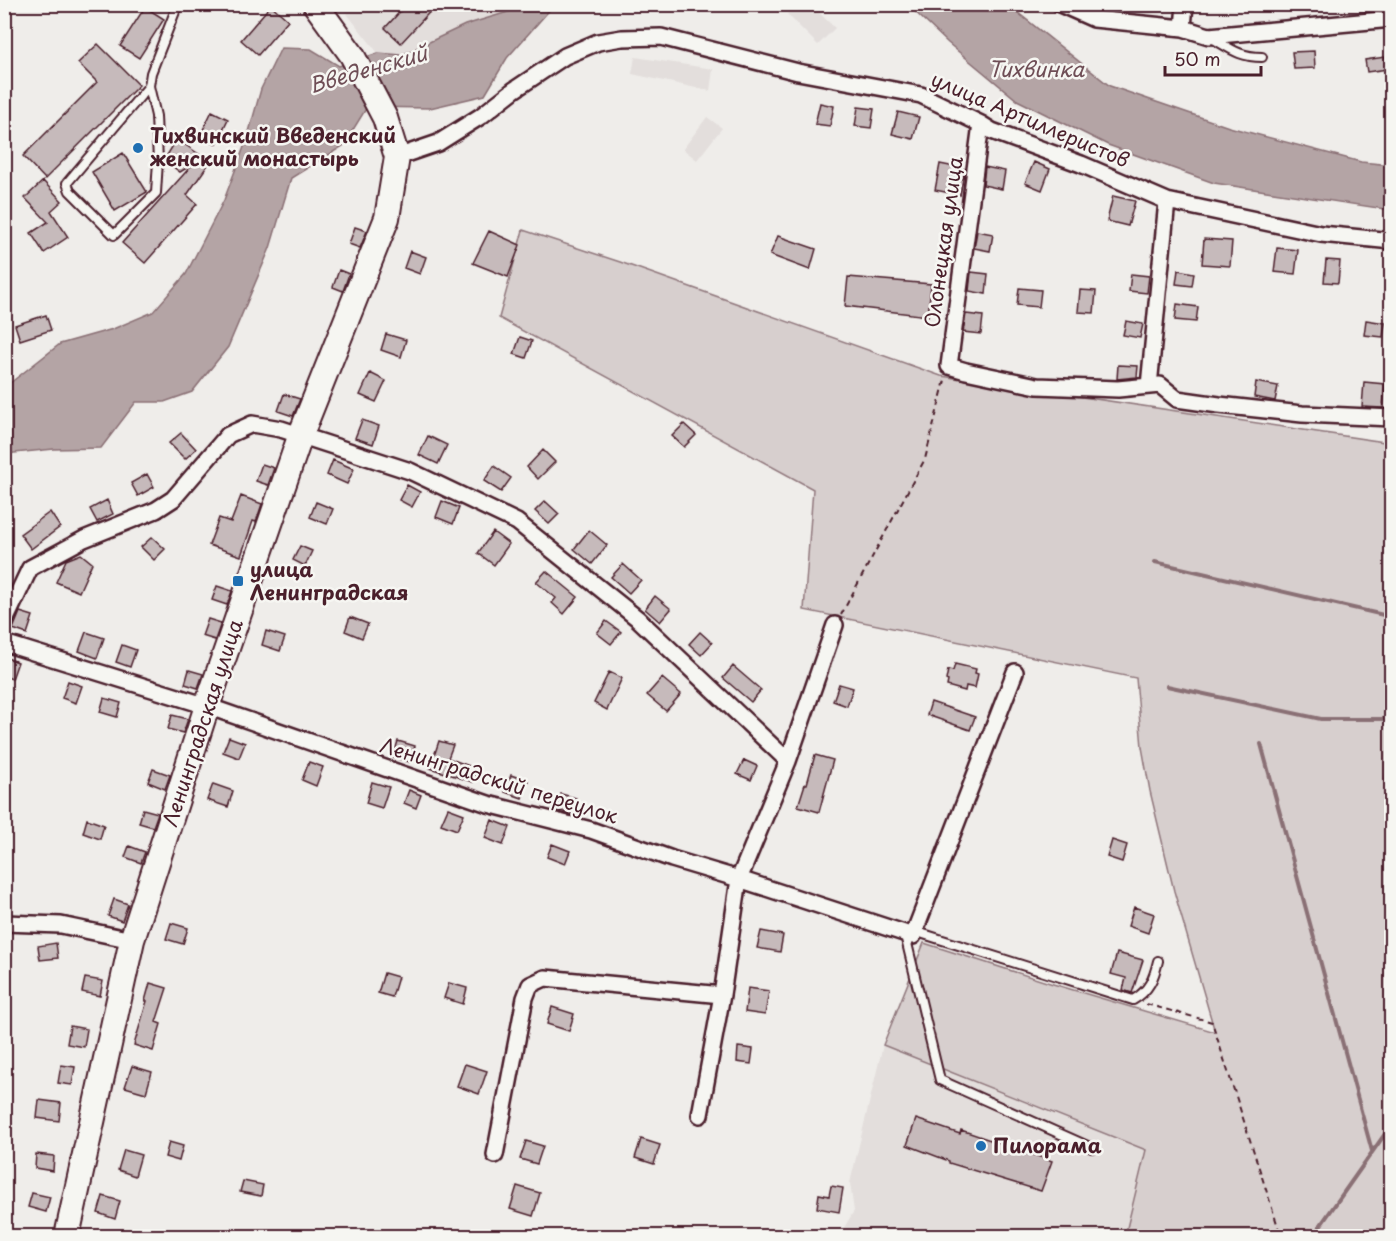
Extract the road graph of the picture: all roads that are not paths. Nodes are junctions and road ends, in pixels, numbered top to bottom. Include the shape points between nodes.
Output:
1 (178, 4) edge
2 (315, 4) edge
3 (1060, 4) edge
4 (1185, 4) edge
5 (1392, 19) edge
6 (1183, 28) junction
7 (1209, 36) junction
8 (1262, 57) dead end
9 (148, 86) junction
10 (981, 124) junction
11 (396, 157) junction
12 (1167, 201) junction
13 (1392, 241) edge
14 (1149, 386) junction
15 (1392, 418) edge
16 (301, 434) junction
17 (4, 623) edge
18 (835, 625) road end
19 (4, 643) edge
20 (1015, 672) dead end
21 (207, 706) junction
22 (788, 761) junction
23 (740, 879) junction
24 (4, 923) edge
25 (911, 933) junction
26 (132, 940) junction
27 (1158, 961) dead end
28 (722, 995) junction
29 (700, 1114) dead end
30 (1092, 1148) dead end
31 (495, 1155) dead end
32 (67, 1236) edge

1 - 9 lane
2 - 11 main road, Ленинградская улица via 352,55 385,118
3 - 6 street via 1094,19
4 - 6 street
5 - 7 street
6 - 7 street
7 - 8 lane via 1248,57
9 - 9 lane via 67,183 70,191 114,235 156,193 156,116
10 - 11 street, улица Артиллеристов via 921,95 798,72 661,37 622,38 598,42 565,56 438,143
10 - 12 street, улица Артиллеристов
10 - 14 street, Олонецкая улица via 949,366 1037,386
11 - 16 main road, Ленинградская улица via 387,218
12 - 13 street, улица Артиллеристов via 1321,234
12 - 14 street
14 - 15 street via 1160,386 1178,399 1220,405
16 - 17 street via 252,424 228,435 173,499 30,568
16 - 21 main road, Ленинградская улица
16 - 22 street via 410,471 517,522 637,618
18 - 22 street
19 - 21 street, Ленинградский переулок
20 - 25 street
21 - 23 street, Ленинградский переулок via 488,804 591,830
21 - 26 main road, Ленинградская улица
22 - 23 street
23 - 25 street, Ленинградский переулок
23 - 28 street
24 - 26 street via 61,925
25 - 27 lane via 1133,1000 1150,985
25 - 30 lane via 940,1080
26 - 32 main road, Ленинградская улица
28 - 29 street
28 - 31 street via 545,978 530,985

